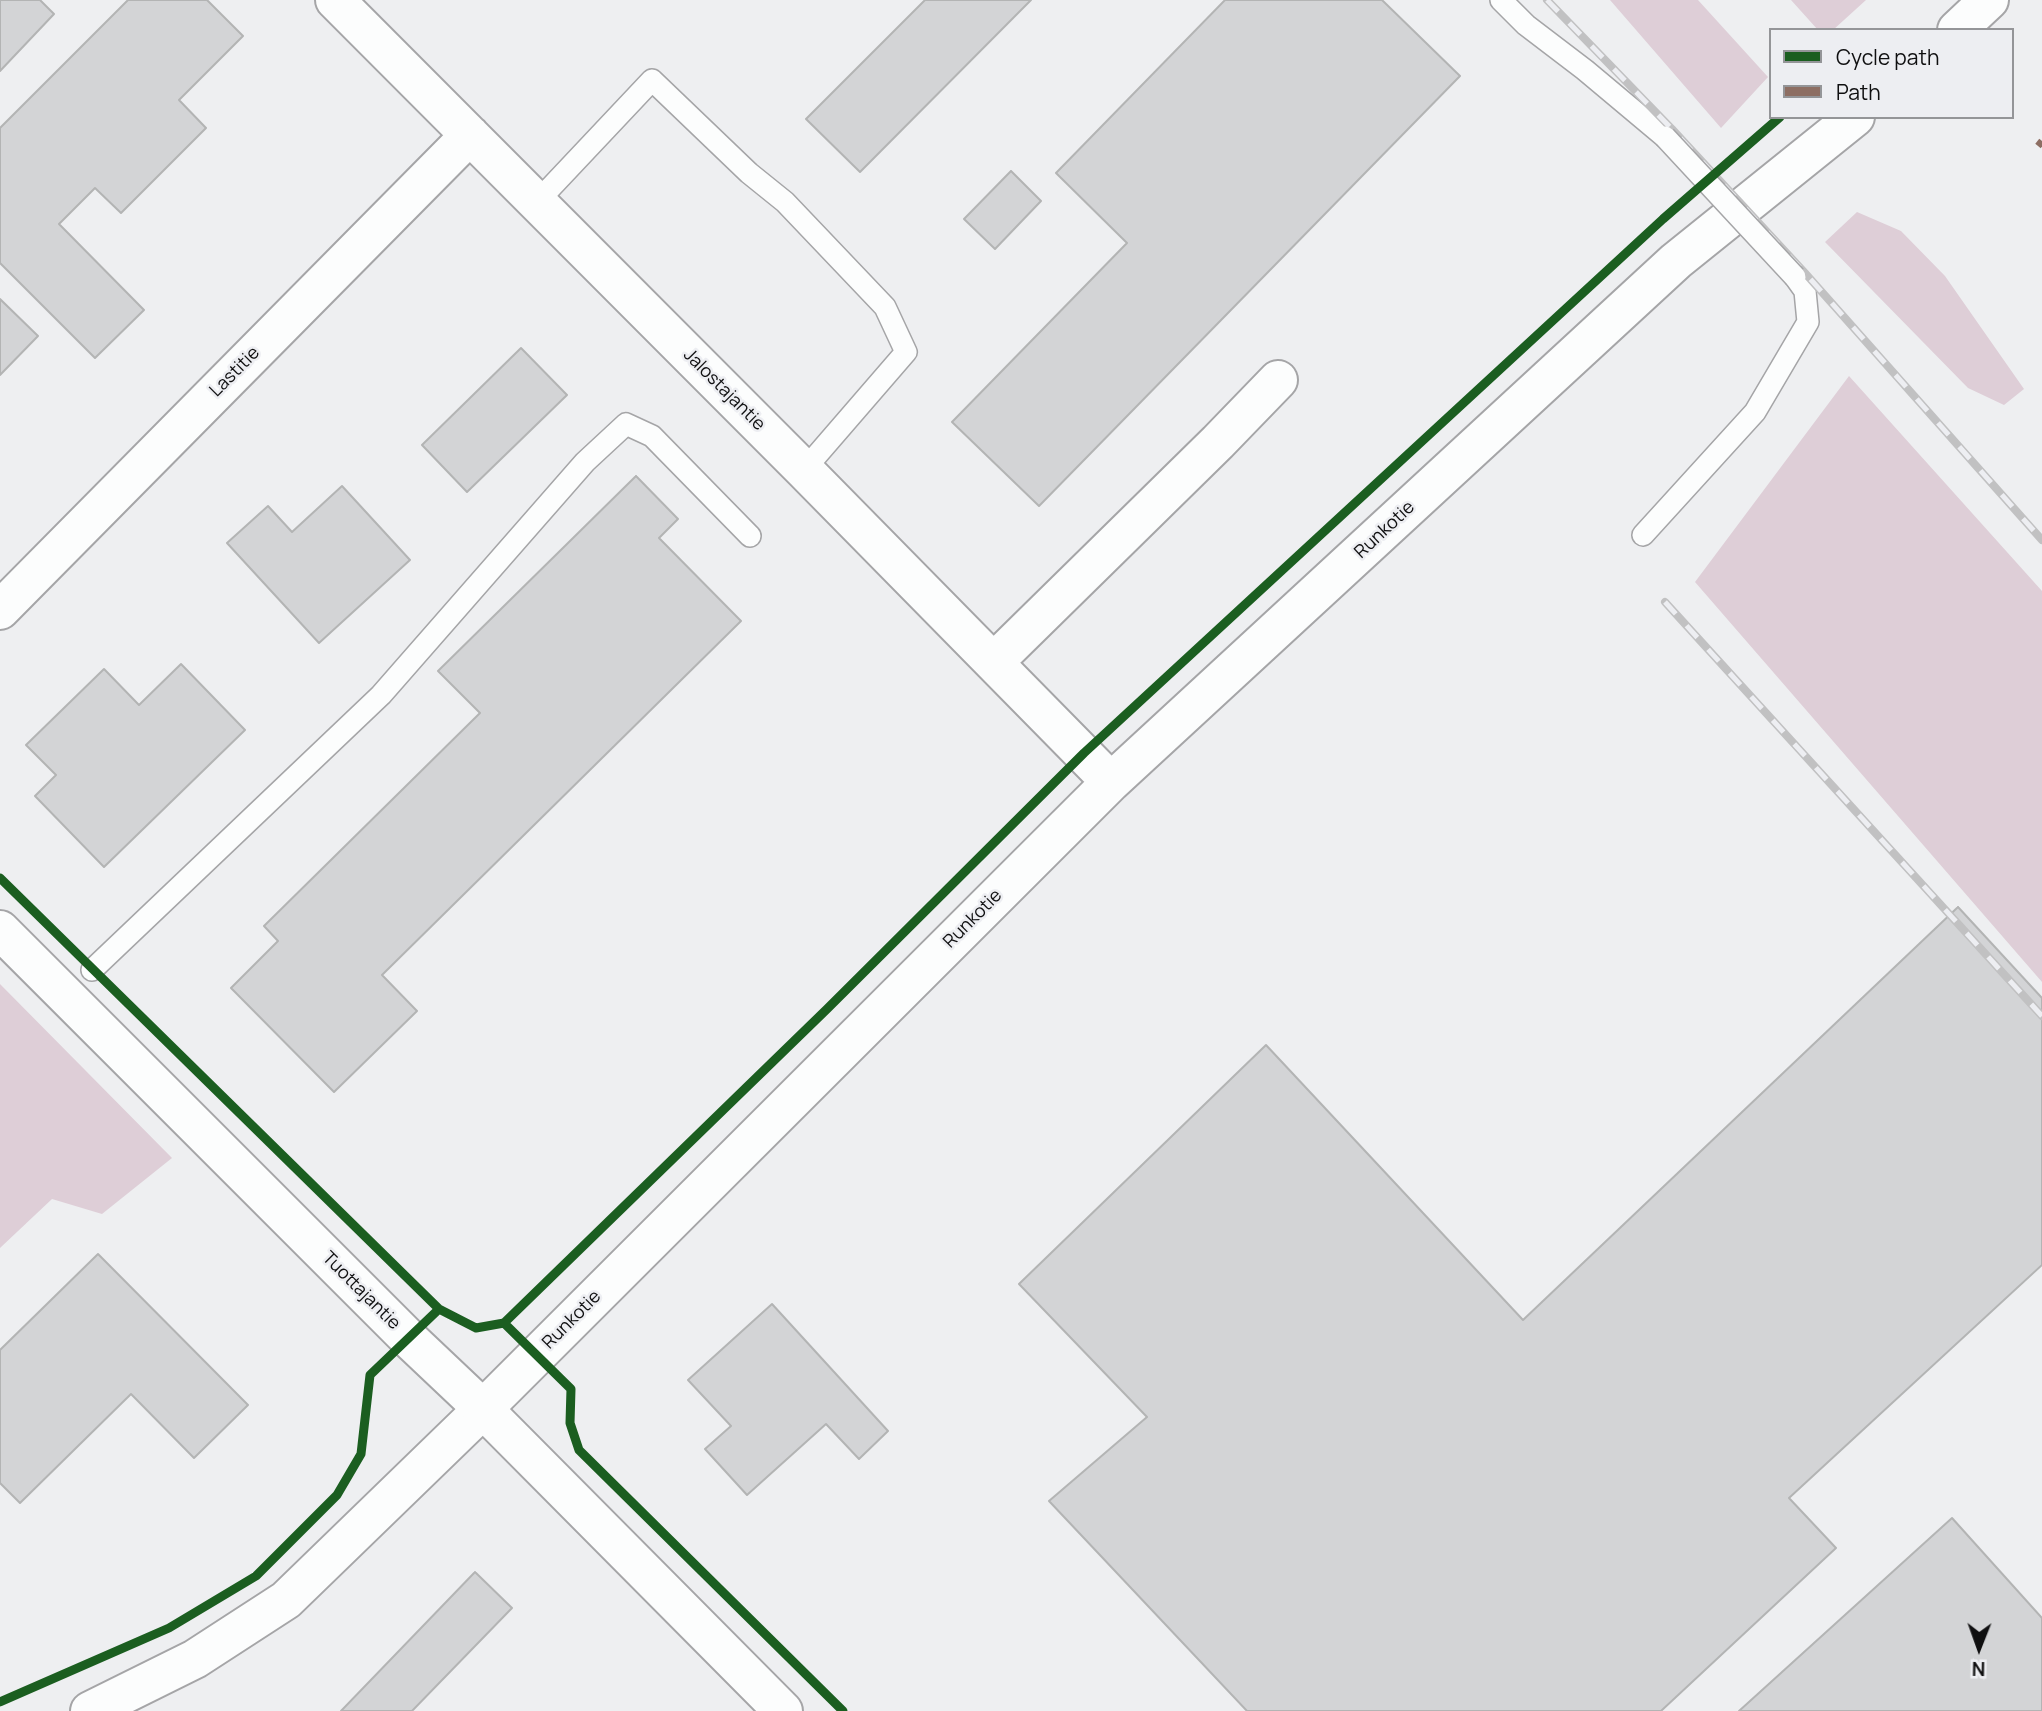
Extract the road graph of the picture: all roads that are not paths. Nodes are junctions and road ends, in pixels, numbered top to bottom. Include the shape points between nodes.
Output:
1 (335, 0) edge
2 (1501, 0) edge
3 (1989, 0) edge
4 (1959, 28) edge
5 (1853, 119) edge
6 (470, 135) junction
7 (537, 202) junction
8 (1278, 380) dead end
9 (804, 470) junction
10 (1643, 535) dead end
11 (750, 536) dead end
12 (0, 610) edge
13 (994, 662) junction
14 (1111, 782) junction
15 (0, 930) edge
16 (92, 970) dead end
17 (483, 1409) junction
18 (90, 1711) edge
19 (783, 1711) edge

1 - 6 street, Jalostajantie
2 - 10 lane, bridge via 1665,137 1805,291 1808,322 1755,412
3 - 4 street
5 - 14 street, Runkotie via 1676,261
6 - 7 street, Jalostajantie
6 - 12 street, Lastitie
7 - 9 street, Jalostajantie
7 - 9 lane via 652,80 785,202 885,307 906,352
8 - 13 street
9 - 13 street, Jalostajantie
11 - 16 lane via 652,436 626,424 585,462 381,695
13 - 14 street, Jalostajantie
14 - 17 street, Runkotie
15 - 17 street, Tuottajantie
17 - 18 street, Runkotie via 286,1600 195,1659
17 - 19 street, Tuottajantie

